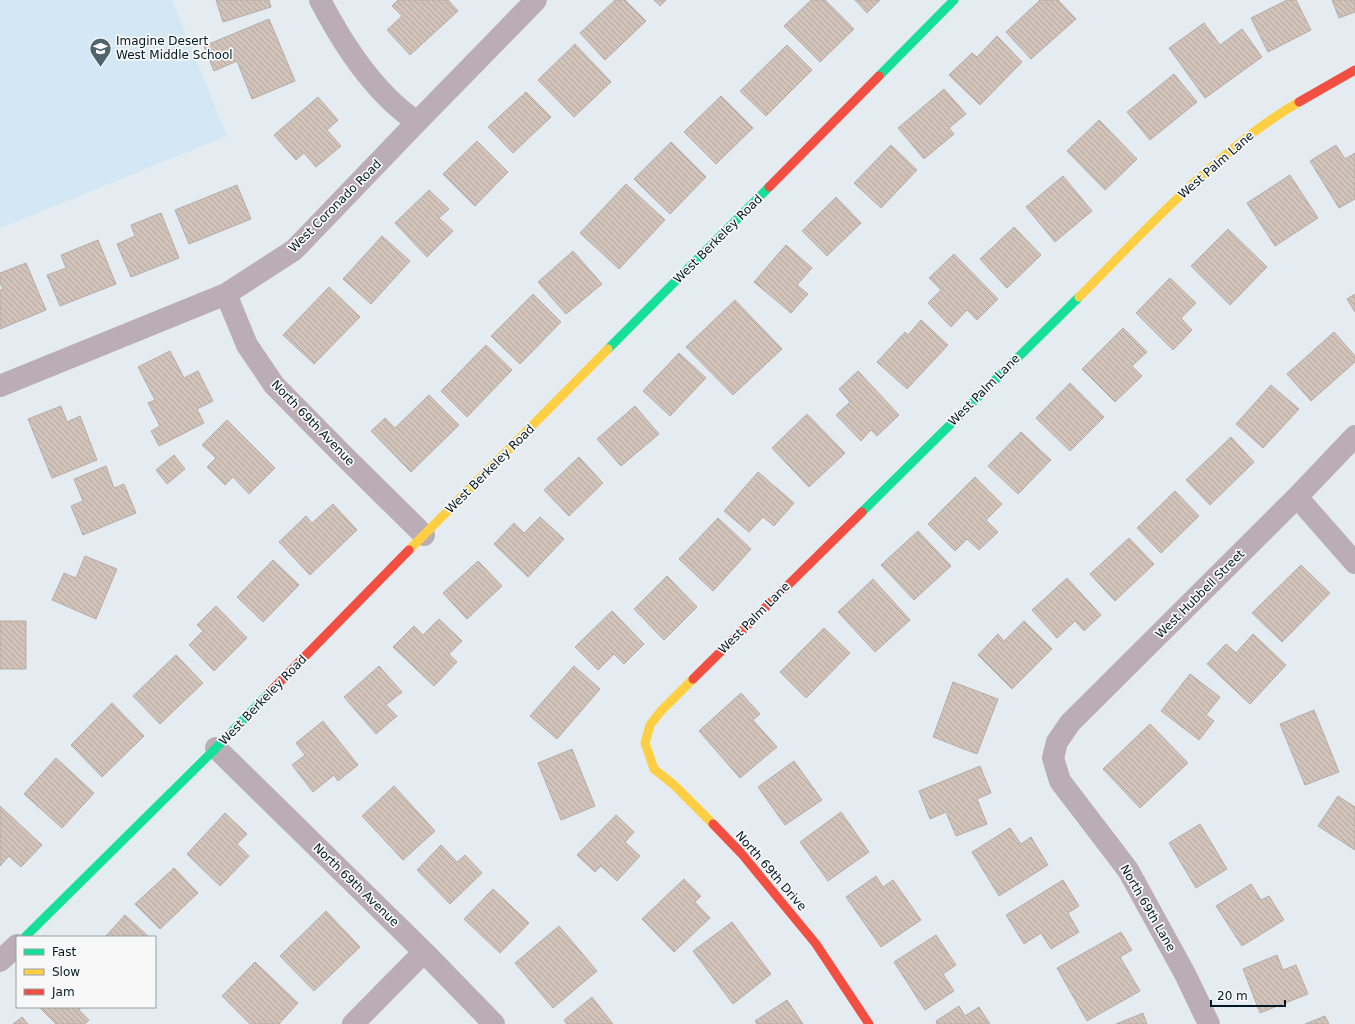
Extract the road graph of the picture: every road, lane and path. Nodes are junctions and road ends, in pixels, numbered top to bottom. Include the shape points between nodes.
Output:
1 (320, 0) edge
2 (536, 0) edge
3 (954, 0) edge
4 (1355, 70) edge
5 (416, 122) junction
6 (226, 294) junction
7 (0, 386) edge
8 (1355, 436) edge
9 (1297, 498) junction
10 (424, 534) junction
11 (1355, 563) edge
12 (645, 743) joint
13 (216, 748) junction
14 (1053, 758) joint
15 (26, 936) edge
16 (16, 946) edge
17 (424, 952) junction
18 (0, 961) edge
19 (353, 1024) edge
20 (494, 1024) edge
21 (869, 1024) edge
22 (1209, 1024) edge

1 - 5 street via 358,63 388,98
2 - 5 street, West Coronado Road
3 - 10 street, West Berkeley Road
4 - 12 street, West Palm Lane via 1283,111 1254,132 1207,170 1161,213 661,711 650,725
5 - 6 street, West Coronado Road via 294,250
6 - 7 street, West Coronado Road
6 - 10 street, North 69th Avenue via 247,345 274,385
8 - 9 street, West Hubbell Street
9 - 11 street
9 - 14 street, West Hubbell Street via 1070,723 1057,742
10 - 13 street, West Berkeley Road
12 - 21 street, North 69th Drive via 654,769 674,785 741,853 816,944
13 - 15 street, West Berkeley Road
13 - 17 street, North 69th Avenue
14 - 22 street, North 69th Lane via 1060,781 1128,870 1185,974
16 - 18 street
17 - 19 street
17 - 20 street, North 69th Avenue

